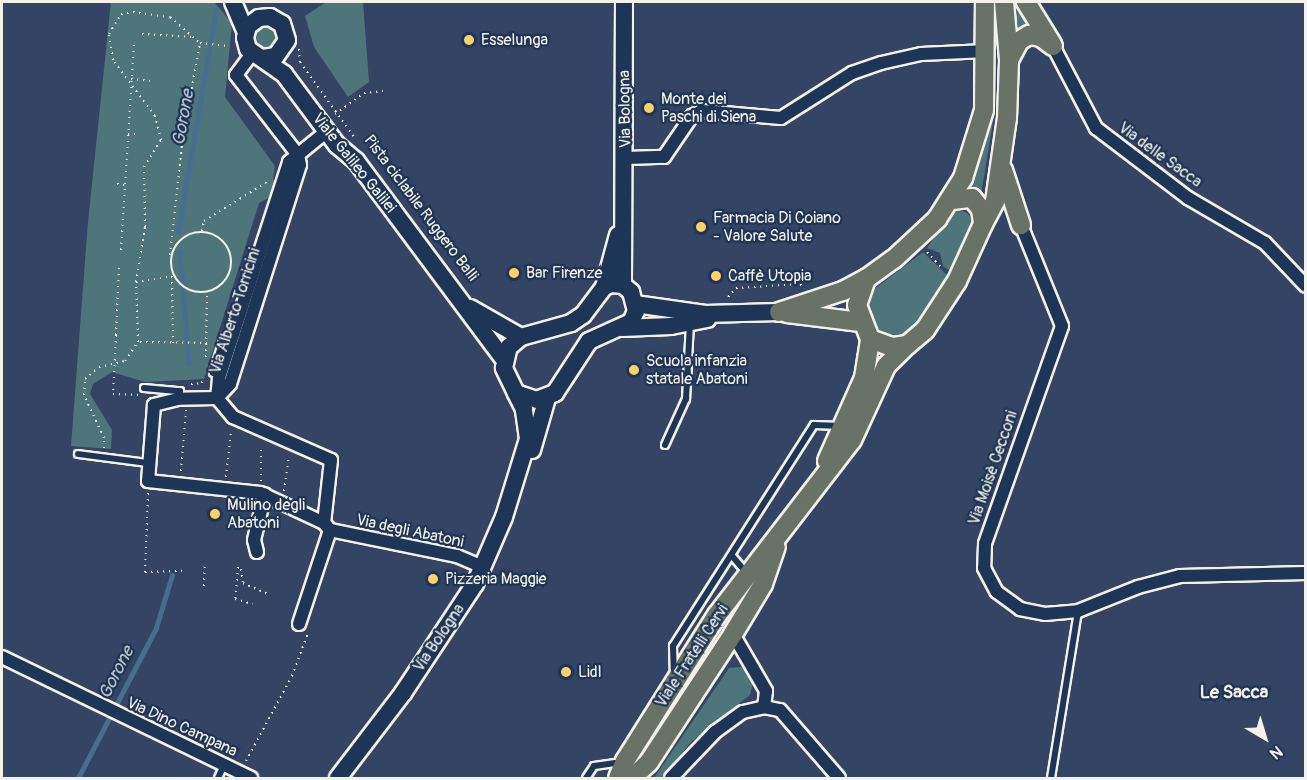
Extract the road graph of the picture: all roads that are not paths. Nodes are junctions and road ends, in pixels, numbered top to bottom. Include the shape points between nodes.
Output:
1 (233, 2) edge
2 (624, 2) edge
3 (985, 2) edge
4 (1004, 2) edge
5 (1026, 2) edge
6 (246, 32) junction
7 (1053, 46) junction
8 (987, 51) junction
9 (257, 56) junction
10 (1009, 60) junction
11 (327, 131) junction
12 (293, 158) junction
13 (626, 158) junction
14 (1002, 167) junction
15 (952, 200) junction
16 (989, 214) junction
17 (623, 217) junction
18 (1021, 225) junction
19 (866, 279) junction
20 (623, 285) junction
21 (604, 286) junction
22 (1305, 286) edge
23 (461, 303) junction
24 (635, 304) junction
25 (779, 312) junction
26 (727, 314) junction
27 (690, 322) junction
28 (860, 322) junction
29 (622, 328) junction
30 (521, 337) junction
31 (232, 339) junction
32 (870, 339) junction
33 (907, 345) junction
34 (505, 361) junction
35 (213, 373) dead end
36 (144, 391) road end
37 (516, 393) junction
38 (217, 398) junction
39 (547, 398) junction
40 (178, 399) junction
41 (842, 426) junction
42 (665, 445) dead end
43 (78, 454) dead end
44 (148, 463) junction
45 (516, 483) junction
46 (818, 484) junction
47 (263, 494) junction
48 (327, 527) junction
49 (777, 542) junction
50 (257, 552) dead end
51 (732, 556) junction
52 (483, 567) junction
53 (747, 573) junction
54 (1305, 573) edge
55 (1078, 611) junction
56 (299, 624) road end
57 (733, 634) junction
58 (2, 657) edge
59 (675, 682) junction
60 (764, 707) junction
61 (225, 765) junction
62 (622, 770) edge
63 (246, 776) edge
64 (218, 778) edge
65 (338, 778) edge
66 (586, 778) edge
67 (632, 778) edge
68 (671, 778) edge
69 (839, 778) edge
70 (1051, 778) edge

1 - 6 main road
2 - 13 main road, Via Bologna
3 - 8 main road
4 - 10 main road
5 - 7 main road
6 - 9 main road via 246,44
6 - 9 main road via 259,18 270,17 282,24 287,35 285,46 276,56
7 - 10 main road via 1041,37 1029,35 1019,41
7 - 22 street, Via delle Sacca via 1096,128 1188,198 1265,243
8 - 13 street via 921,54 881,63 852,73 781,118 702,111 692,116 664,157
8 - 15 main road via 984,110
9 - 11 main road, Viale Galileo Galilei via 284,74
9 - 12 street via 236,75
10 - 14 main road
11 - 12 street
11 - 23 main road, Viale Galileo Galilei via 356,160
12 - 31 street, Via Alberto Torricini
12 - 38 street, Via Alberto Torricini via 300,165 230,384
13 - 17 main road, Via Bologna
14 - 16 main road
14 - 18 main road
15 - 16 main road via 972,198
15 - 19 main road via 915,242
16 - 18 main road via 1010,208
16 - 33 main road via 958,278 926,330
17 - 20 main road
17 - 21 main road
18 - 55 street, Via Moisè Cecconi via 1062,326 998,500 985,544 984,568 997,591 1020,609 1045,614
19 - 25 main road via 843,291
19 - 28 main road via 857,305
20 - 21 main road
20 - 24 main road
21 - 30 main road via 583,315 571,323
23 - 30 main road
23 - 34 main road, Viale Galileo Galilei
24 - 26 main road
24 - 29 main road via 634,317
25 - 26 main road
25 - 28 main road
26 - 27 main road
27 - 29 main road
27 - 42 lane via 686,399
28 - 32 main road
29 - 39 main road via 596,335 562,386
30 - 34 main road via 509,347
31 - 35 lane via 224,337
31 - 38 street, Via Alberto Torricini
32 - 33 main road via 892,347
32 - 41 main road via 864,378
33 - 46 main road via 886,366 852,440
34 - 37 main road via 506,374
36 - 40 lane via 180,391
37 - 39 main road via 529,399
37 - 45 main road via 524,409 528,439
38 - 40 street
38 - 48 street, Via degli Abatoni via 233,417 331,460
39 - 45 main road via 531,454
40 - 44 street via 154,405
41 - 46 main road
41 - 51 lane via 814,425
43 - 44 lane
44 - 47 street, Via degli Abatoni via 148,481
45 - 52 main road, Via Bologna
46 - 49 main road, Viale Fratelli Cervi
47 - 48 street, Via degli Abatoni
47 - 50 street via 254,540
48 - 52 street, Via degli Abatoni via 457,556
48 - 56 street, Via degli Abatoni
49 - 53 main road, Viale Fratelli Cervi
49 - 57 main road, Viale Fratelli Cervi via 763,584
51 - 53 lane
51 - 59 lane via 673,646
52 - 65 main road, Via Bologna via 403,693
53 - 59 main road, Viale Fratelli Cervi
54 - 55 street, Via Moisè Cecconi via 1180,576 1138,587
55 - 70 lane
57 - 60 street via 766,691
57 - 67 main road, Viale Fratelli Cervi via 650,762
58 - 61 street, Via Dino Campana
59 - 62 main road, Viale Fratelli Cervi
60 - 68 street via 743,712 715,732
60 - 69 street via 780,710
61 - 63 street, Via Dino Campana
61 - 64 lane
62 - 66 lane via 594,765

